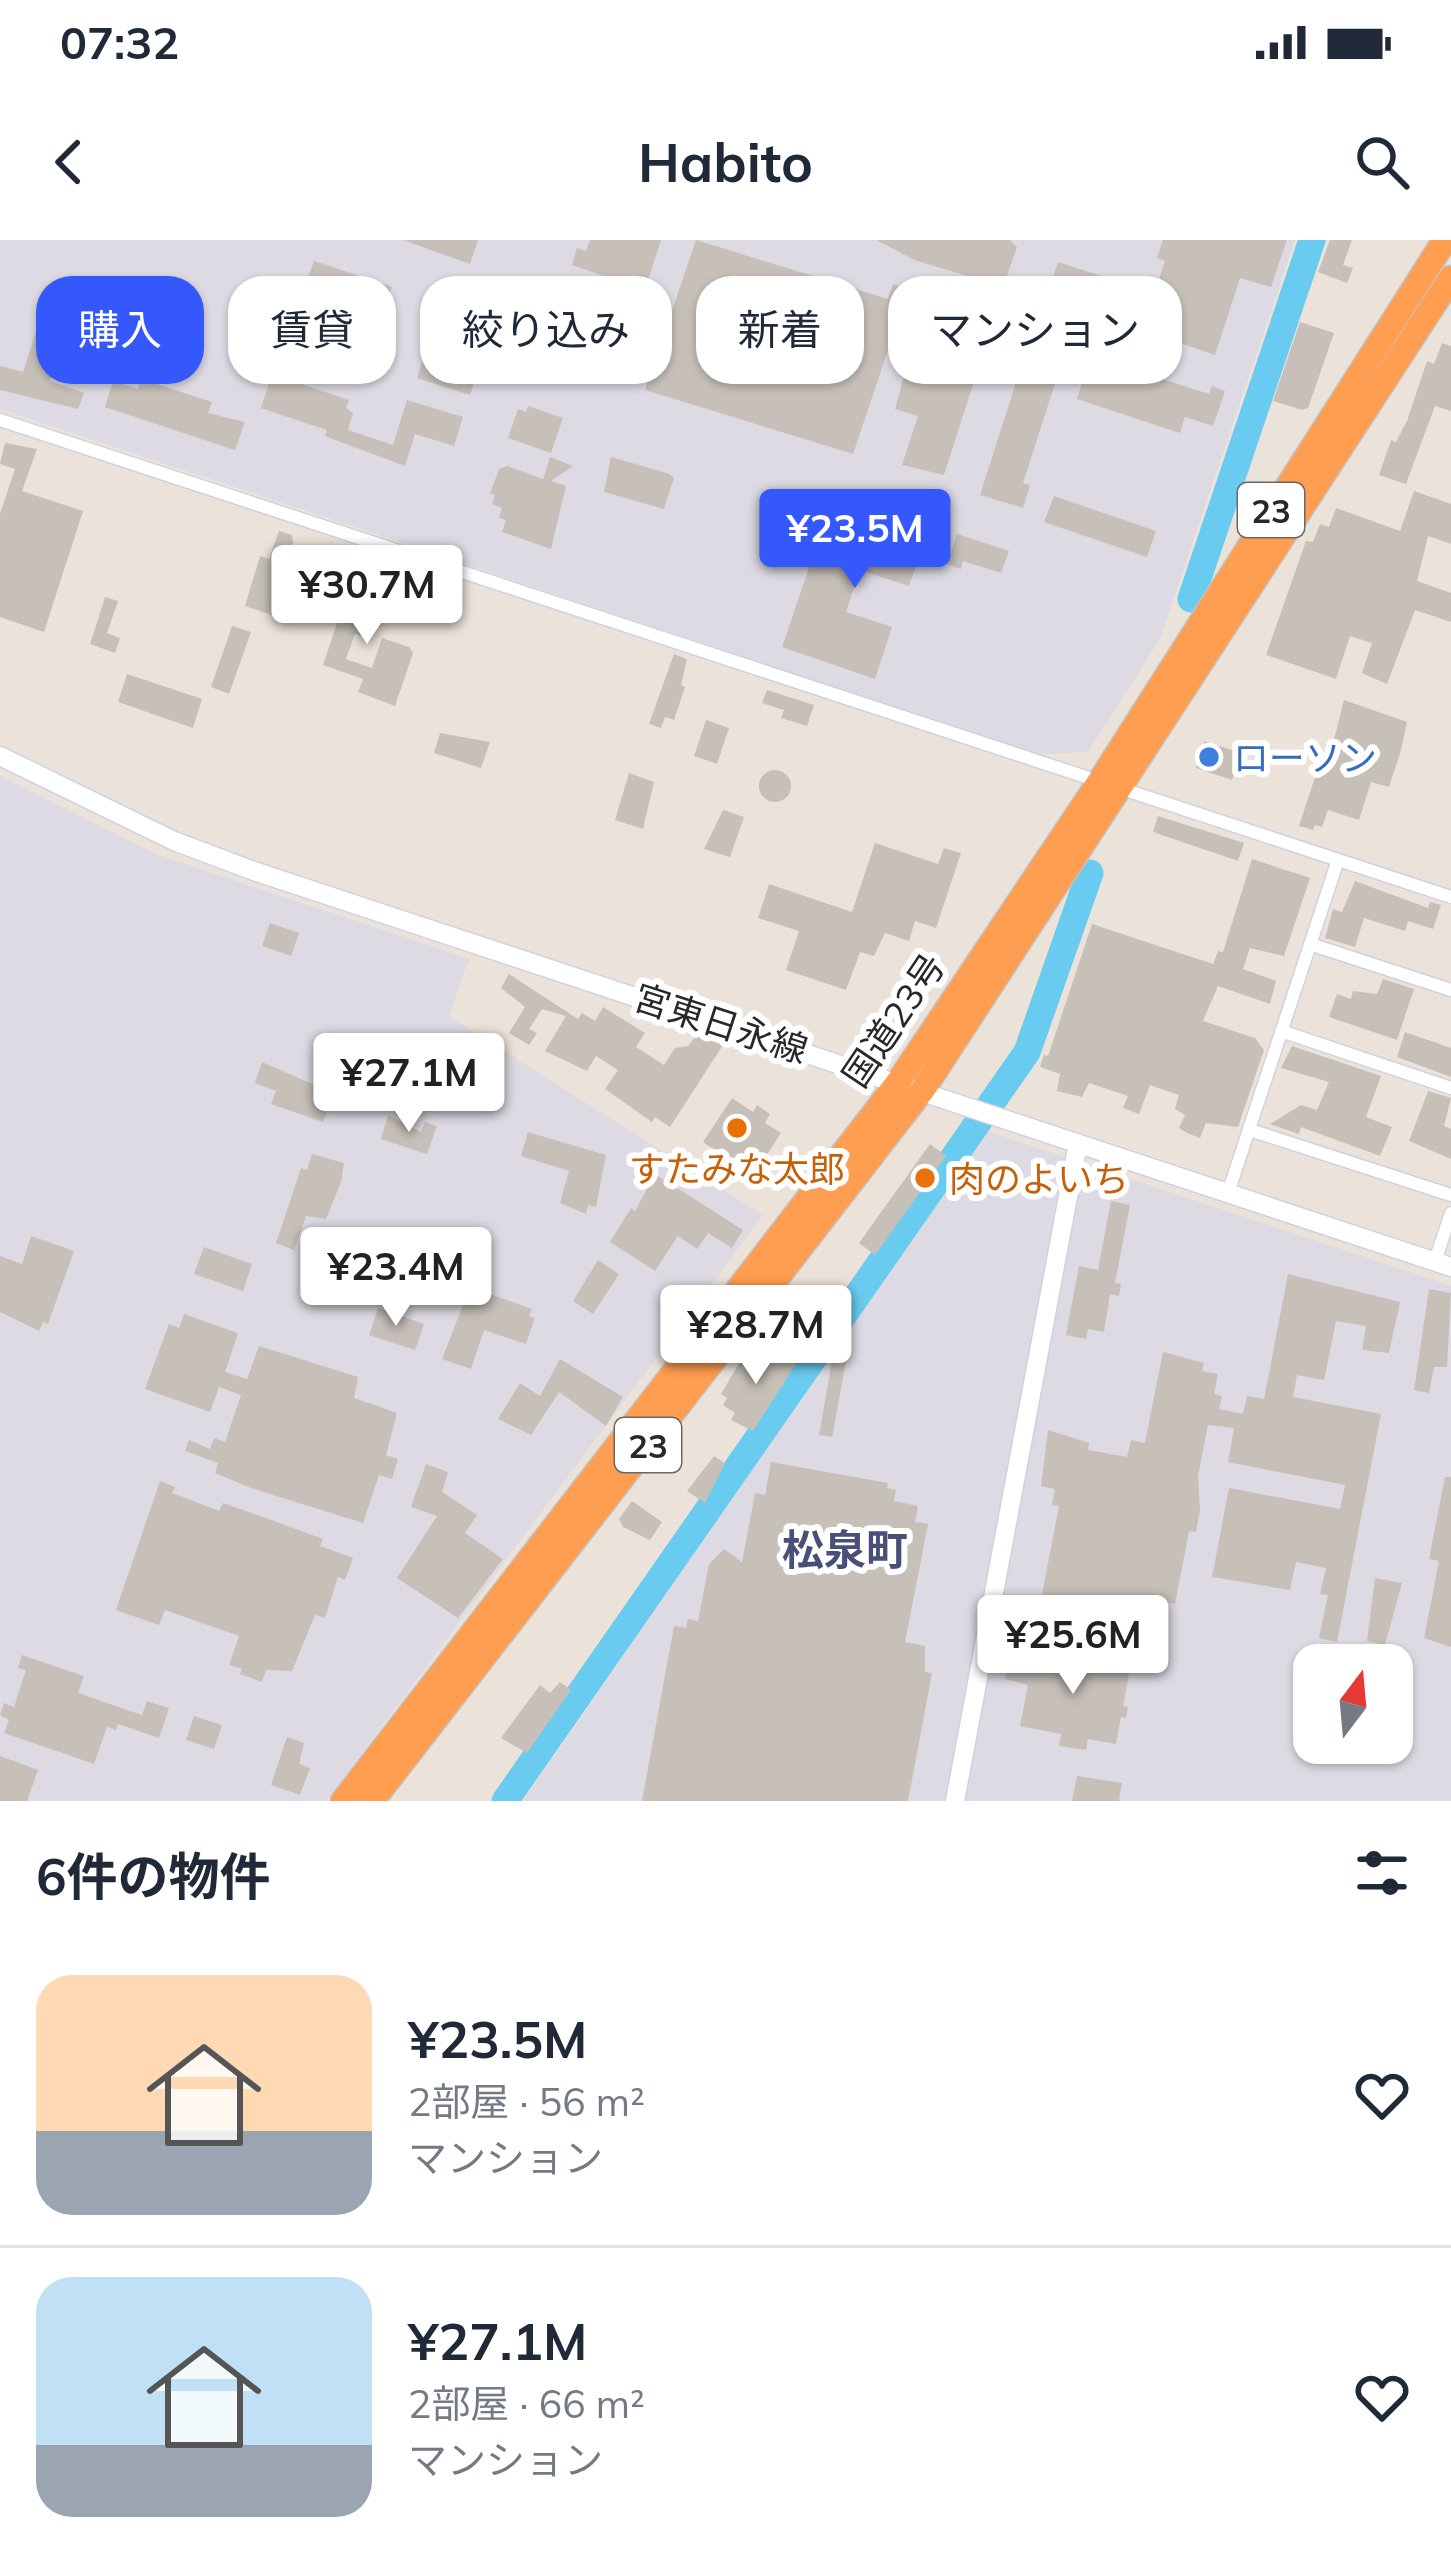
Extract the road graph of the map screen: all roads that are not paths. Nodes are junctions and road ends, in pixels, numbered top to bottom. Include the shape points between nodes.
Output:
1 (1445, 240) edge
2 (1451, 278) edge
3 (0, 420) edge
4 (0, 756) edge
5 (1110, 784) junction
6 (1338, 860) junction
7 (1450, 891) edge
8 (1310, 944) junction
9 (1451, 990) edge
10 (1281, 1030) junction
11 (911, 1085) junction
12 (1451, 1088) edge
13 (1250, 1130) junction
14 (1078, 1143) junction
15 (1228, 1193) junction
16 (1451, 1195) edge
17 (1451, 1213) edge
18 (1443, 1264) edge
19 (344, 1801) edge
20 (372, 1801) edge
21 (955, 1801) edge

1 - 5 highway, 国道23号 / 23
2 - 5 highway, 国道23号 / 23
3 - 5 street
4 - 11 main road, 宮東日永線 via 254,871
5 - 6 street
5 - 11 highway, 国道23号 / 23
6 - 7 street
6 - 8 street
8 - 9 street
8 - 10 street
10 - 12 street
10 - 13 street
11 - 14 main road, 宮東日永線
11 - 19 highway, 国道23号 / 23
11 - 20 highway, 国道23号 / 23
13 - 15 street
13 - 16 street
14 - 15 main road, 宮東日永線
14 - 21 main road
15 - 18 main road, 宮東日永線
17 - 18 street

